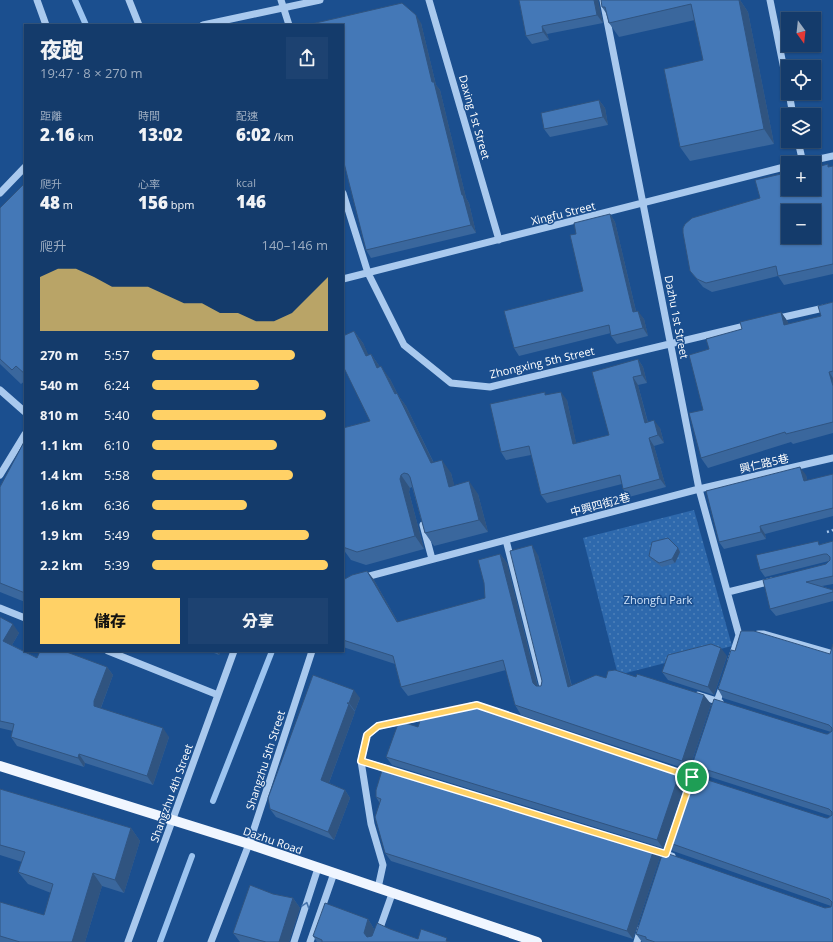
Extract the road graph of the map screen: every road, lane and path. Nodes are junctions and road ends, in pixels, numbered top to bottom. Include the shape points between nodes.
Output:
1 (37, 0) edge
2 (129, 0) edge
3 (281, 0) edge
4 (320, 0) edge
5 (429, 0) edge
6 (603, 0) edge
7 (770, 0) edge
8 (284, 8) junction
9 (46, 24) edge
10 (139, 24) edge
11 (208, 24) edge
12 (289, 24) edge
13 (782, 60) edge
14 (833, 156) edge
15 (821, 159) edge
16 (24, 168) edge
17 (781, 168) edge
18 (0, 193) edge
19 (344, 196) edge
20 (644, 204) junction
21 (499, 240) junction
22 (368, 273) junction
23 (344, 279) edge
24 (833, 306) edge
25 (771, 320) edge
26 (756, 324) edge
27 (671, 344) junction
28 (0, 390) edge
29 (24, 411) edge
30 (24, 436) edge
31 (833, 458) edge
32 (0, 475) edge
33 (699, 489) junction
34 (422, 521) edge
35 (833, 530) edge
36 (828, 532) dead end
37 (506, 540) junction
38 (432, 559) junction
39 (358, 579) edge
40 (779, 579) edge
41 (728, 592) junction
42 (0, 608) edge
43 (24, 618) edge
44 (746, 635) junction
45 (110, 652) edge
46 (234, 652) edge
47 (312, 652) edge
48 (833, 654) edge
49 (730, 665) edge
50 (725, 679) edge
51 (544, 691) edge
52 (688, 692) edge
53 (218, 695) junction
54 (721, 702) junction
55 (462, 708) edge
56 (439, 713) edge
57 (712, 716) edge
58 (536, 725) edge
59 (361, 761) junction
60 (0, 766) edge
61 (663, 767) edge
62 (695, 770) edge
63 (399, 773) edge
64 (691, 781) junction
65 (707, 782) edge
66 (173, 821) junction
67 (249, 844) junction
68 (643, 847) edge
69 (680, 859) edge
70 (318, 868) junction
71 (334, 873) junction
72 (378, 888) junction
73 (392, 894) junction
74 (644, 921) edge
75 (532, 941) edge
76 (128, 942) edge
77 (211, 942) edge
78 (294, 942) edge
79 (310, 942) edge
80 (375, 942) edge
81 (637, 942) edge

1 - 9 street
2 - 10 street
3 - 8 street
4 - 8 street
5 - 21 street, Daxing 1st Street
6 - 20 street, Dazhu 1st Street
7 - 13 street
8 - 11 street
8 - 12 street
14 - 15 street
16 - 18 street
17 - 20 street, Xingfu Street
19 - 22 street, Zhongxing 5th Street
20 - 21 street, Xingfu Street
20 - 27 street, Dazhu 1st Street
21 - 22 street, Xingfu Street
22 - 23 street, Xingfu Street
22 - 27 street, Zhongxing 5th Street via 404,345 451,383 490,387
24 - 25 street
26 - 27 street, Zhongxing 5th Street
27 - 33 street, Dazhu 1st Street
28 - 29 street
30 - 32 street
31 - 33 street, 興仁路5巷
33 - 37 street, 中興四街2巷
33 - 41 street, Dazhu 1st Street
34 - 38 street
35 - 36 path
37 - 38 street, 中興四街2巷
37 - 51 street
38 - 39 street, 中興四街2巷
40 - 41 street
41 - 44 street, Dazhu 1st Street
42 - 43 street
44 - 48 street via 764,634
44 - 49 street
45 - 53 street
46 - 53 street, Shangzhu 4th Street
47 - 67 street, Shangzhu 5th Street
50 - 54 street
52 - 54 street
53 - 66 street, Shangzhu 4th Street
54 - 57 street
55 - 58 street via 477,705
56 - 59 street via 378,726 367,735
59 - 63 street
59 - 72 street via 371,824 383,865
60 - 66 main road, Dazhu Road
61 - 64 street
62 - 64 street
64 - 65 street
66 - 67 main road, Dazhu Road
66 - 76 street, Shangzhu 4th Street
67 - 70 main road, Dazhu Road
67 - 77 street, Shangzhu 5th Street
68 - 69 street
70 - 71 main road, Dazhu Road
78 -> 70 street
71 - 72 main road, Dazhu Road
71 - 79 street
72 - 73 main road, Dazhu Road
73 - 75 main road, Dazhu Road
73 - 80 street
74 - 81 street

